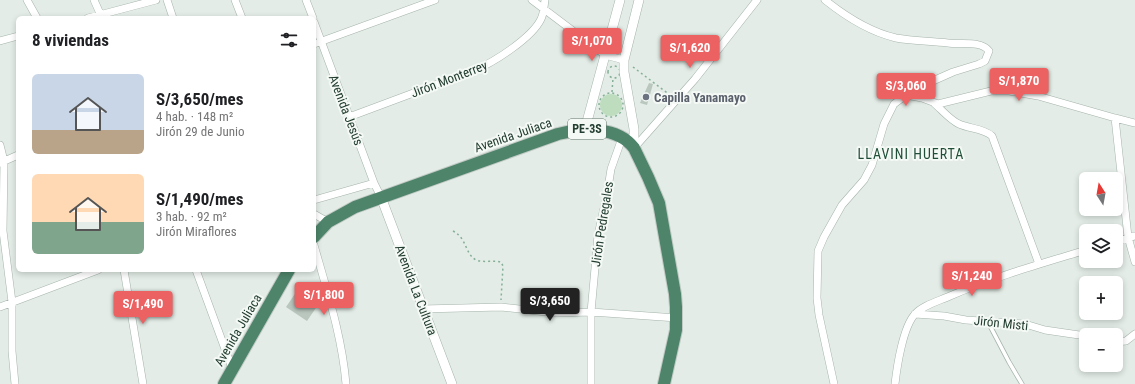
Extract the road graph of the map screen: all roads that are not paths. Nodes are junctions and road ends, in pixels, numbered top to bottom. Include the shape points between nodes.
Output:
1 (27, 0) edge
2 (94, 0) edge
3 (156, 0) edge
4 (167, 0) edge
5 (235, 0) edge
6 (306, 0) edge
7 (435, 0) edge
8 (532, 0) edge
9 (545, 0) edge
10 (620, 0) edge
11 (639, 0) edge
12 (757, 0) edge
13 (825, 0) edge
14 (544, 9) junction
15 (36, 16) edge
16 (101, 16) edge
17 (172, 16) edge
18 (241, 16) edge
19 (312, 16) edge
20 (16, 37) edge
21 (0, 41) edge
22 (317, 42) edge
23 (605, 55) junction
24 (624, 60) junction
25 (906, 95) junction
26 (934, 103) junction
27 (349, 117) junction
28 (1115, 118) junction
29 (1135, 123) edge
30 (585, 129) junction
31 (622, 138) junction
32 (0, 145) edge
33 (634, 148) junction
34 (16, 156) edge
35 (2, 162) edge
36 (374, 183) junction
37 (381, 197) junction
38 (316, 198) edge
39 (316, 215) edge
40 (328, 222) junction
41 (316, 235) edge
42 (1132, 237) edge
43 (316, 252) edge
44 (1079, 252) edge
45 (1135, 262) edge
46 (1039, 264) junction
47 (93, 272) edge
48 (124, 272) edge
49 (197, 272) edge
50 (288, 272) edge
51 (12, 302) junction
52 (0, 307) edge
53 (423, 309) junction
54 (592, 312) junction
55 (915, 314) junction
56 (676, 318) junction
57 (987, 321) junction
58 (1135, 334) edge
59 (1079, 335) edge
60 (1123, 341) edge
61 (232, 368) junction
62 (16, 384) edge
63 (144, 384) edge
64 (224, 384) edge
65 (346, 384) edge
66 (452, 384) edge
67 (591, 384) edge
68 (664, 384) edge
69 (834, 384) edge
70 (895, 384) edge
71 (1022, 384) edge

1 - 15 street
2 - 16 street
3 - 16 street
4 - 17 street
5 - 18 street
6 - 19 street
7 - 22 street
8 - 14 street
9 - 14 street, Jirón Monterrey
10 - 23 street
11 - 24 street
12 - 33 street via 677,100
13 - 25 street via 851,18 883,34 907,39 978,45 986,47 989,51 986,61 941,77
14 - 23 street
14 - 27 street, Jirón Monterrey via 541,18 529,33 494,60 475,70
20 - 21 street
22 - 27 street, Avenida Jesús
23 - 24 street
23 - 30 street
24 - 33 street via 634,129
25 - 26 street
25 - 69 street via 894,104 872,165 864,180 842,205 818,251 819,315
26 - 28 street via 991,91 1009,91 1038,96
26 - 46 street via 956,123 987,132 992,136
27 - 36 street, Avenida Jesús
28 - 29 street
28 - 42 street
30 - 31 highway, Avenida Juliaca / PE-3S via 604,131
30 - 37 highway, Avenida Juliaca / PE-3S via 558,134
31 - 33 highway, Avenida Juliaca / PE-3S via 630,142
31 - 54 street, Jirón Pedregales via 614,156 600,222
32 - 35 street
33 - 56 highway, Avenida Juliaca / PE-3S via 659,203 675,294
34 - 35 street
35 - 51 street via 3,231
36 - 37 street, Avenida Jesús
36 - 38 street
37 - 40 highway, Avenida Juliaca / PE-3S via 355,207
37 - 53 street, Avenida La Cultura
39 - 40 street
40 - 41 highway, Avenida Juliaca / PE-3S
42 - 45 street
43 - 65 street via 336,323
44 - 46 street
46 - 55 street via 979,284 926,306
47 - 51 street
48 - 63 street
49 - 61 street
50 - 61 highway, Avenida Juliaca
51 - 52 street
51 - 62 street via 12,351
53 - 54 street via 501,307 556,313
53 - 66 street, Avenida La Cultura
54 - 56 street
54 - 67 street, Jirón Pedregales
55 - 57 street, Jirón Misti
55 - 70 street via 904,340
56 - 68 highway, Avenida Juliaca / PE-3S via 673,346
57 - 59 street, Jirón Misti via 1025,324
57 - 71 lane
58 - 60 street
61 - 64 highway, Avenida Juliaca

